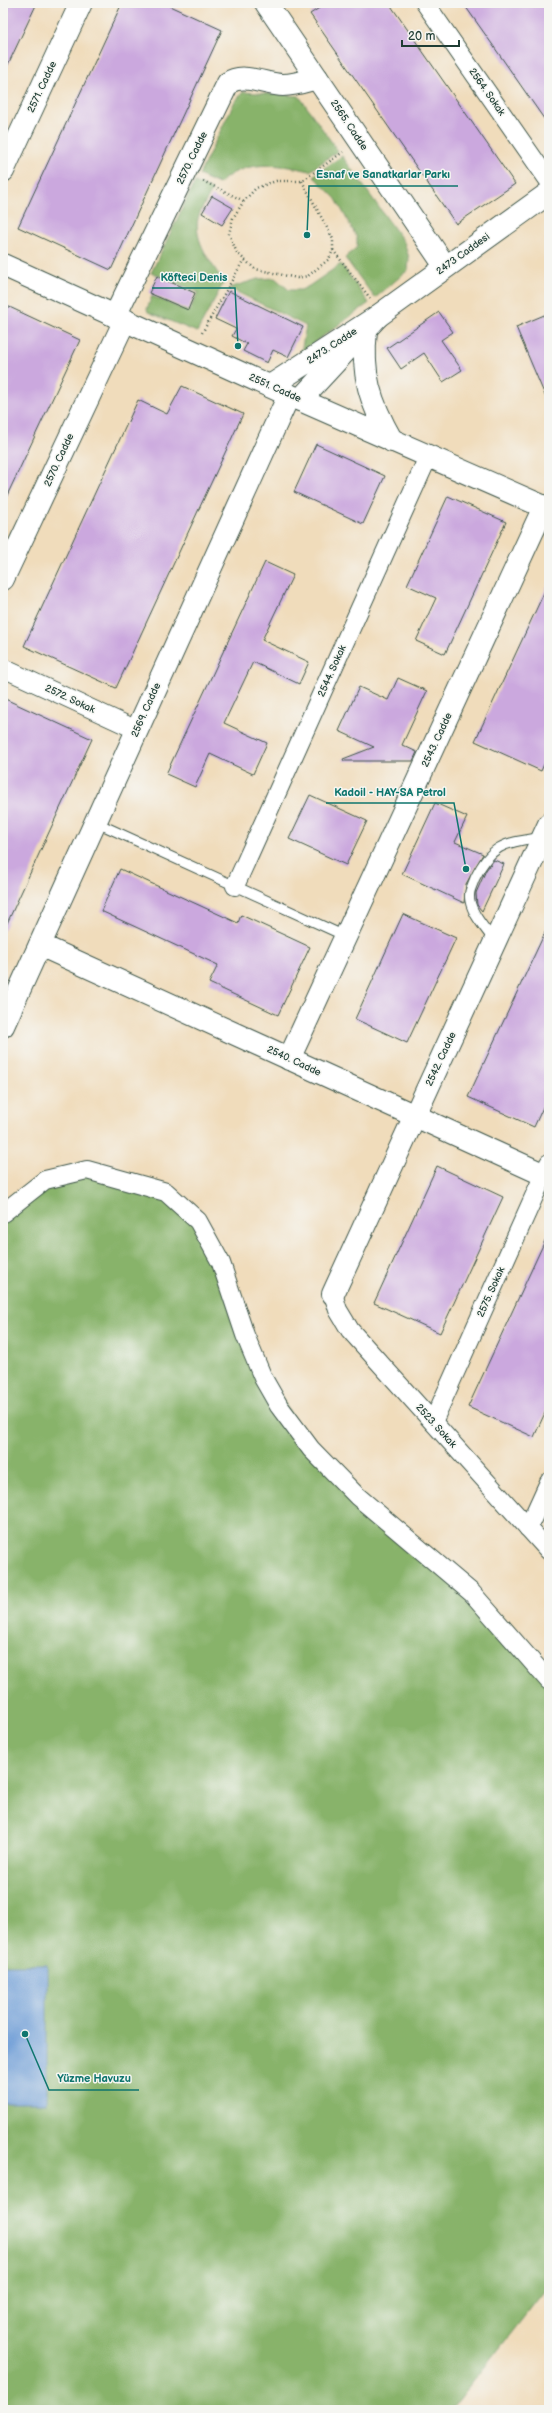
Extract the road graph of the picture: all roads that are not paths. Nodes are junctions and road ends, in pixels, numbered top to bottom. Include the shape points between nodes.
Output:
1 (81, 3) edge
2 (266, 3) edge
3 (425, 3) edge
4 (317, 78) junction
5 (3, 171) edge
6 (549, 181) edge
7 (549, 193) edge
8 (3, 264) edge
9 (445, 266) junction
10 (372, 316) junction
11 (120, 318) junction
12 (287, 394) junction
13 (392, 441) junction
14 (428, 457) junction
15 (546, 508) edge
16 (3, 579) edge
17 (3, 668) edge
18 (138, 730) junction
19 (95, 822) junction
20 (546, 830) edge
21 (235, 886) junction
22 (347, 937) junction
23 (495, 942) junction
24 (40, 945) junction
25 (3, 1026) edge
26 (289, 1059) junction
27 (415, 1116) junction
28 (547, 1172) edge
29 (3, 1213) edge
30 (333, 1294) joint
31 (433, 1422) junction
32 (549, 1482) edge
33 (528, 1528) junction
34 (549, 1551) edge
35 (549, 1680) edge

1 - 5 street, 2571. Cadde
2 - 4 street, 2565. Cadde
3 - 6 street, 2564. Sokak
4 - 9 street, 2565. Cadde
4 - 11 street, 2570. Cadde via 289,85 242,78 234,78 228,83
7 - 9 street, 2473 Caddesi
8 - 11 street, 2551. Cadde
9 - 10 street, 2473 Caddesi
10 - 12 street, 2473. Cadde
10 - 12 street, 2473. Cadde
10 - 13 street, 2473. Cadde via 364,370 375,407
11 - 12 street, 2551. Cadde
11 - 16 street, 2570. Cadde
12 - 13 street, 2551. Cadde
12 - 18 street, 2569. Cadde
13 - 14 street, 2551. Cadde
14 - 15 street, 2551. Cadde
14 - 21 street, 2544. Sokak
15 - 22 street, 2543. Cadde
17 - 18 street, 2572. Sokak
18 - 19 street, 2569. Cadde
19 - 21 lane
19 - 24 street, 2569. Cadde
20 - 23 street, 2542. Cadde
20 - 23 lane via 495,850 484,859 469,891 473,912
21 - 22 lane
22 - 26 street, 2543. Cadde
23 - 27 street, 2542. Cadde
24 - 25 street, 2569. Cadde
24 - 26 street, 2540. Cadde
26 - 27 street, 2540. Cadde
27 - 28 street, 2540. Cadde
27 - 30 street, 2542. Cadde
28 - 31 street, 2575. Sokak
29 - 35 street via 45,1180 87,1170 166,1192 198,1221 221,1263 245,1335 263,1378 279,1406 311,1449 357,1496 472,1594
30 - 31 street, 2523. Sokak via 338,1310 350,1330
31 - 33 street, 2523. Sokak
32 - 33 street
33 - 34 street, 2523. Sokak

